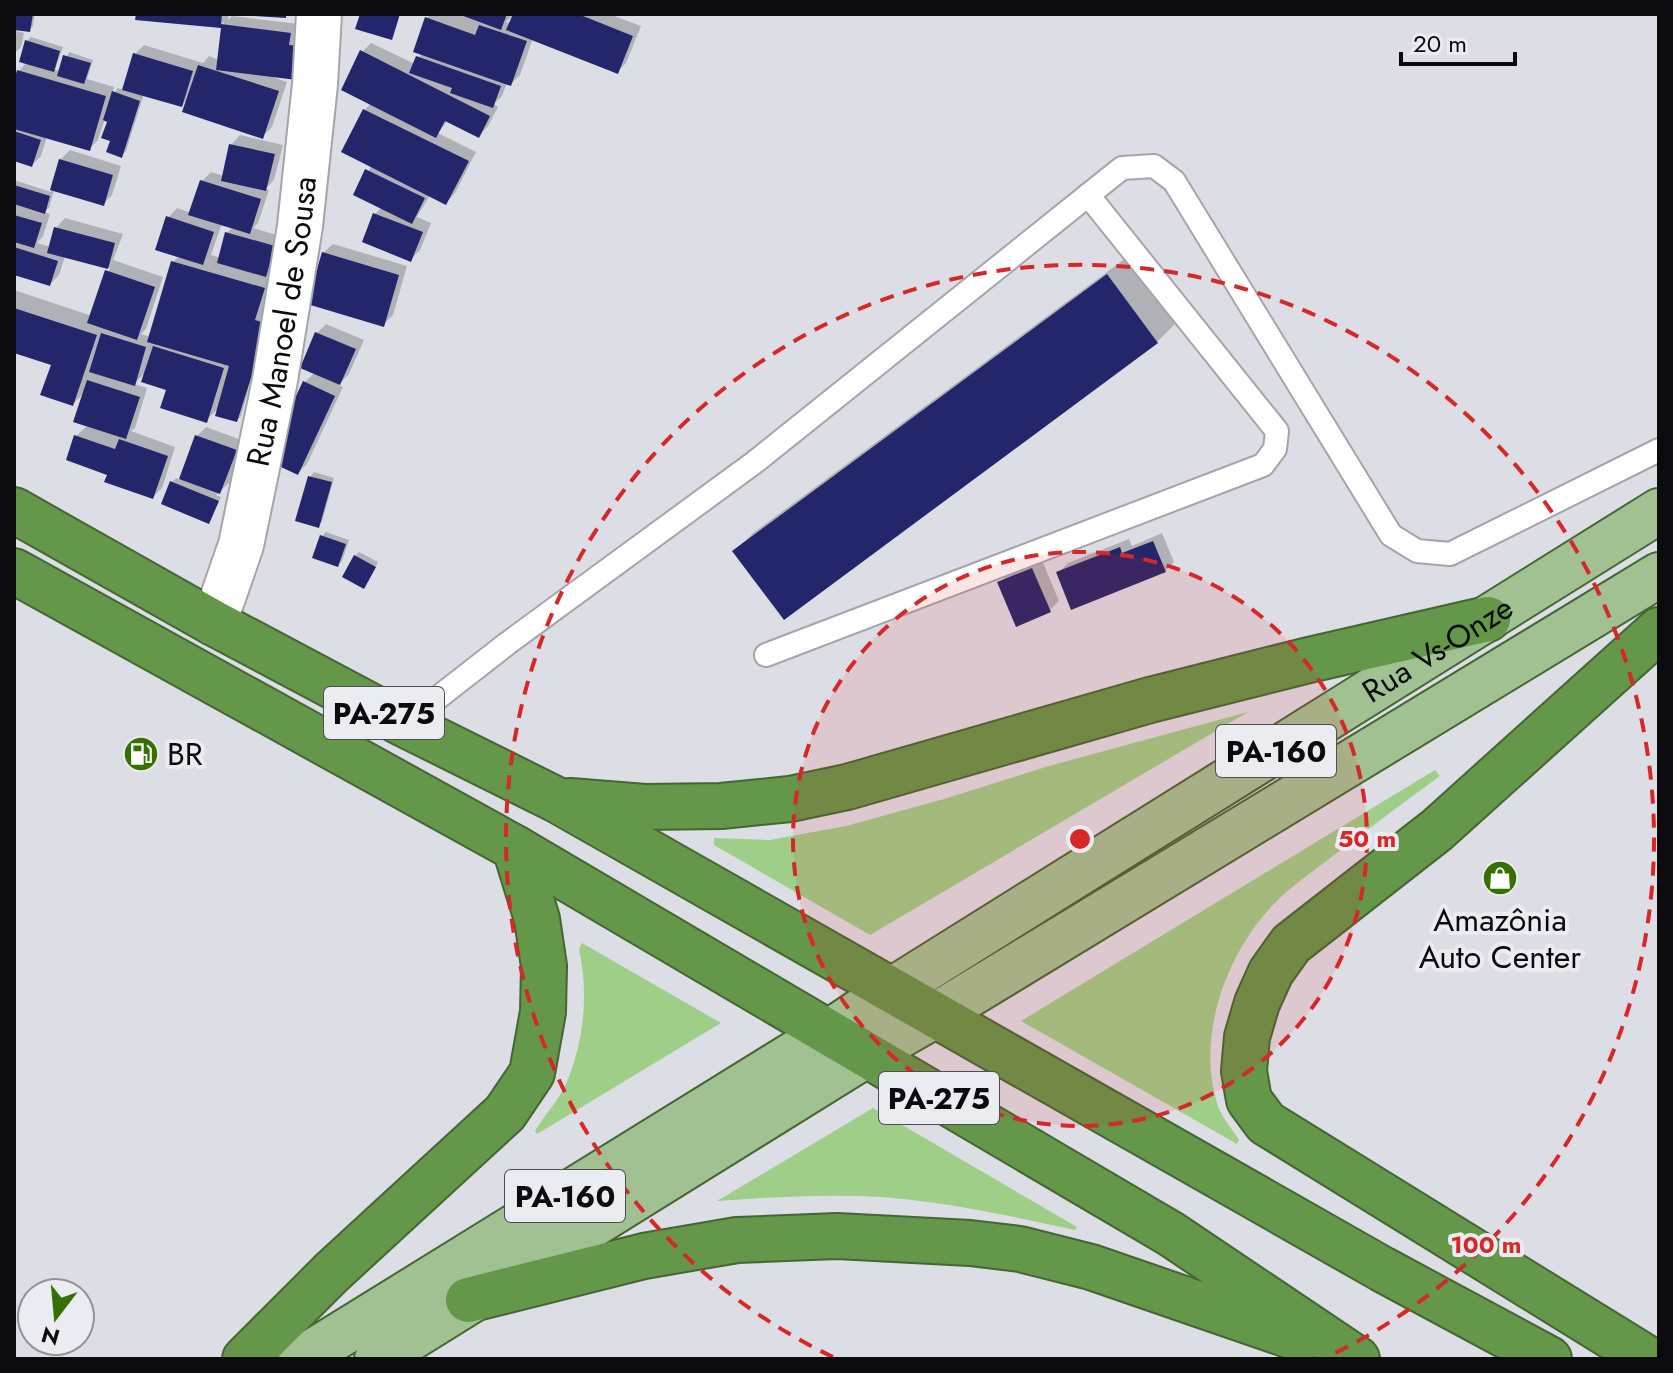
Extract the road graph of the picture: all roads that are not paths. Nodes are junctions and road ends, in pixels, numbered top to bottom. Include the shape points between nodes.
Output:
1 (319, 14) edge
2 (1088, 195) junction
3 (1659, 450) edge
4 (14, 510) edge
5 (1659, 511) edge
6 (14, 571) edge
7 (1659, 575) edge
8 (1488, 619) junction
9 (214, 623) junction
10 (1659, 630) edge
11 (766, 655) dead end
12 (404, 724) junction
13 (557, 800) junction
14 (515, 848) junction
15 (892, 990) junction
16 (936, 1015) junction
17 (828, 1033) junction
18 (866, 1055) junction
19 (468, 1300) junction
20 (1356, 1358) edge
21 (245, 1359) edge
22 (301, 1359) edge
23 (377, 1359) edge
24 (1549, 1359) edge
25 (1648, 1359) edge

1 - 9 street, Rua Manoel de Sousa via 300,226 275,380 241,545
2 - 3 lane via 1122,168 1154,166 1174,181 1391,535 1417,551 1450,554
2 - 11 lane via 1277,431 1275,449 1263,465
2 - 12 lane via 755,462
4 - 9 highway, PA-275
5 - 8 main road, Rua Vs-Onze / PA-160
6 - 14 highway, PA-275
7 - 16 main road, PA-160
8 - 13 highway via 1322,656 790,799 660,807
8 - 15 main road, Rua Vs-Onze / PA-160
9 - 12 highway, PA-275
10 - 25 highway via 1437,830 1291,944 1257,1003 1244,1071 1249,1100 1266,1123
12 - 13 highway, PA-275
13 - 15 highway, PA-275
14 - 17 highway, PA-275
14 - 21 highway via 537,919 544,966 543,1012 532,1073 505,1113
15 - 16 highway, PA-275
15 - 17 main road, PA-160
16 - 18 main road, PA-160
16 - 24 highway, PA-275
17 - 18 highway, PA-275
17 - 22 main road, PA-160
18 - 19 main road, PA-160
18 - 20 highway, PA-275 via 1171,1234
19 - 20 highway via 644,1256 737,1240 837,1236 970,1243 1091,1267
19 - 23 main road, PA-160

